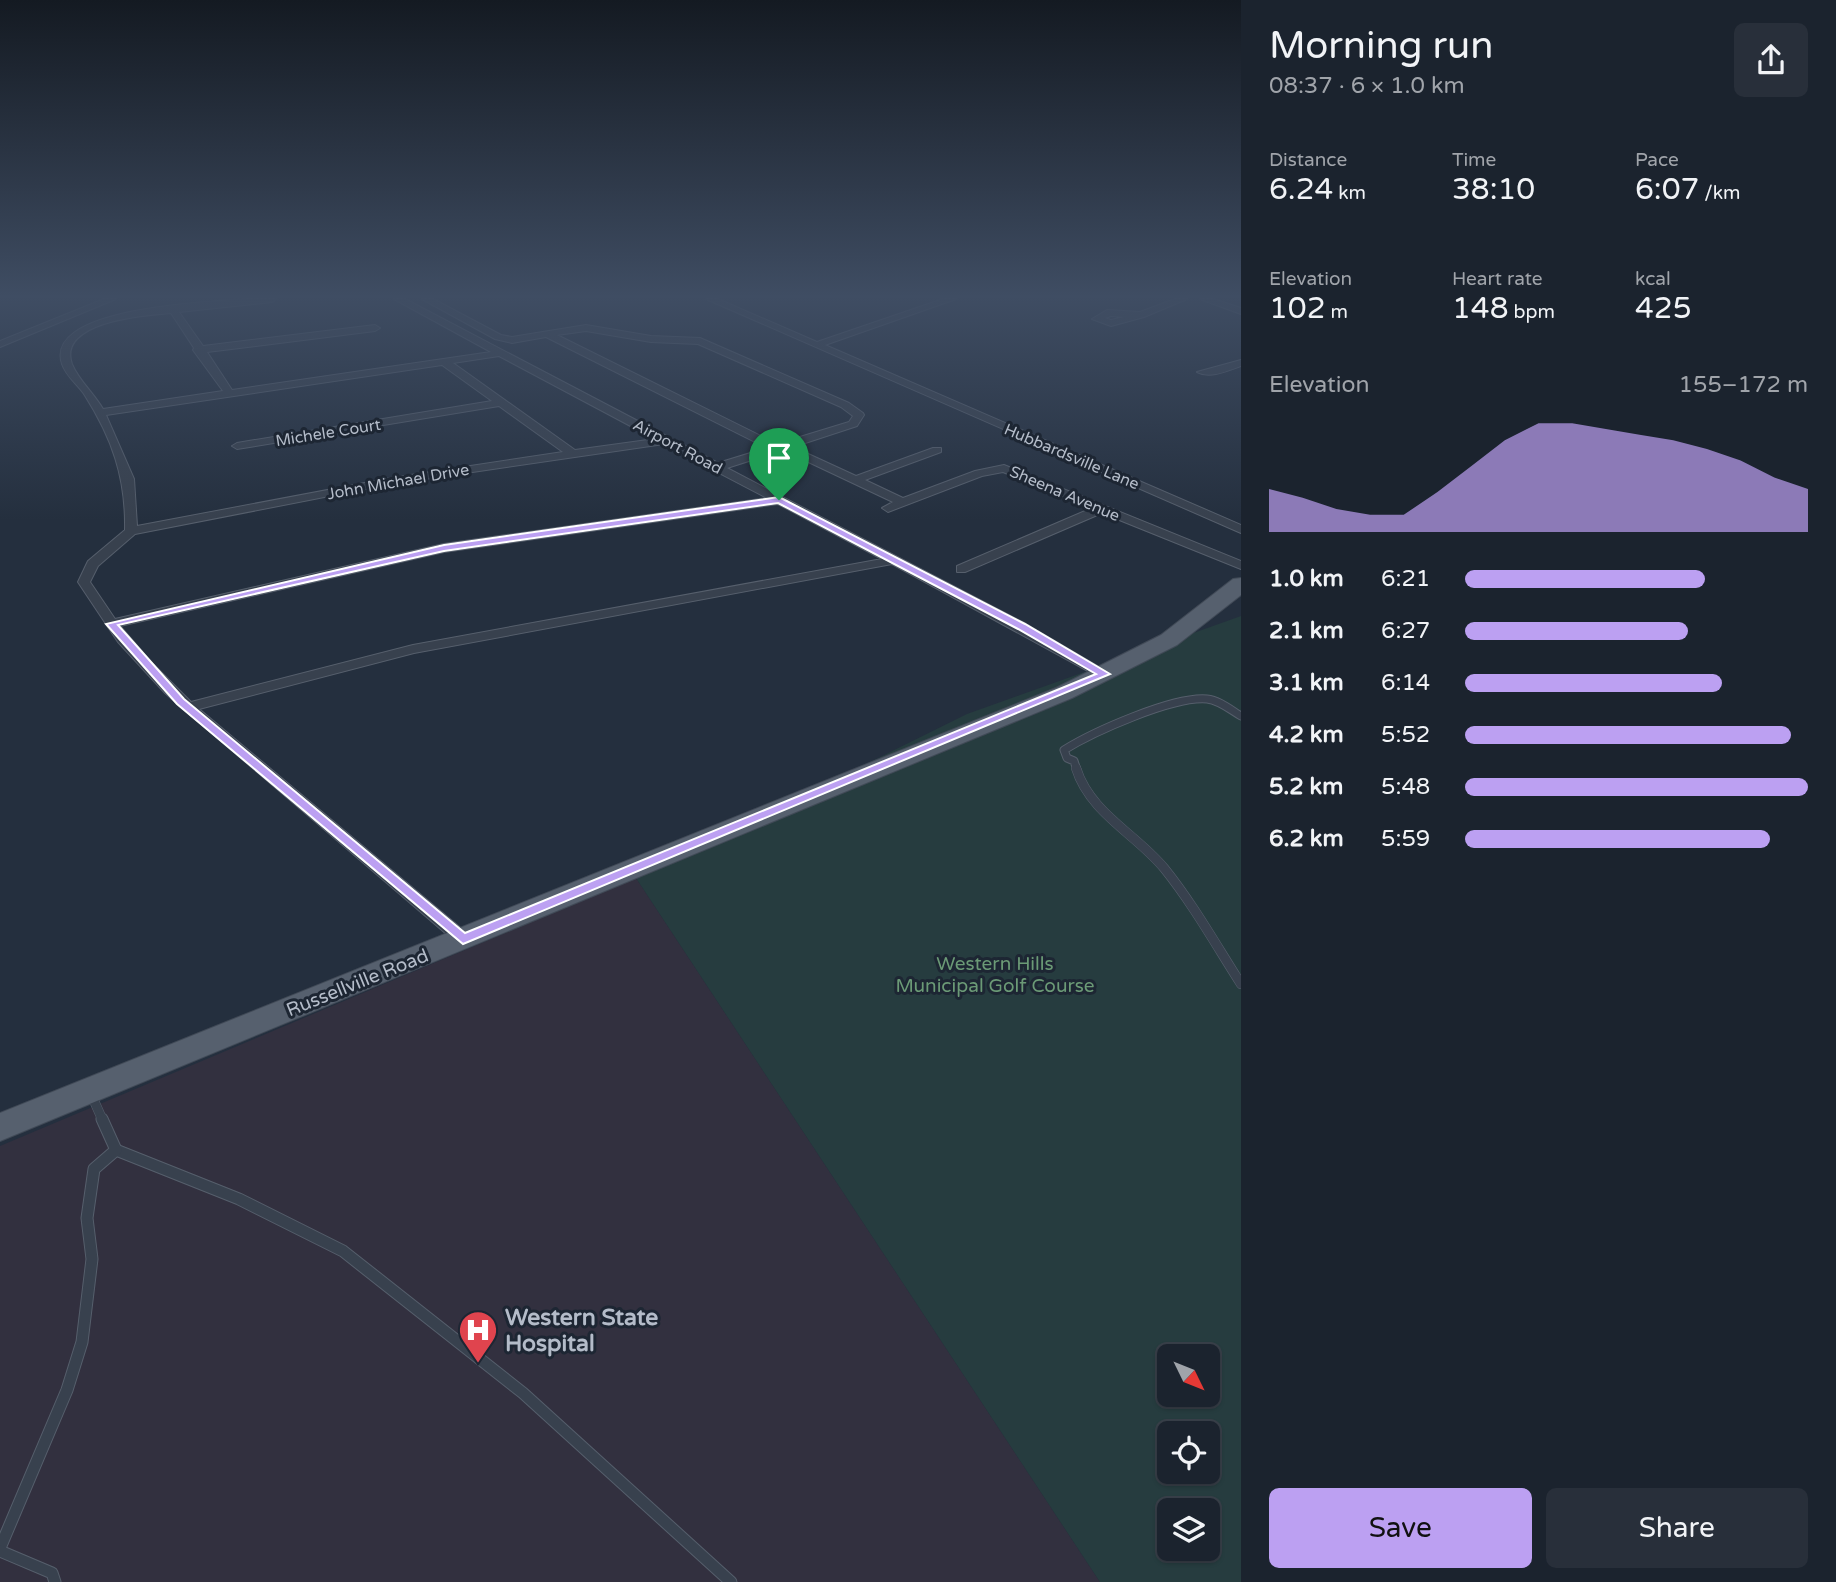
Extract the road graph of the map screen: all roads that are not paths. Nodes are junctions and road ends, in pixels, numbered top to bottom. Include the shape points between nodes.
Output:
1 (72, 373) edge
2 (215, 373) edge
3 (378, 373) edge
4 (459, 373) edge
5 (540, 373) edge
6 (627, 373) edge
7 (772, 373) edge
8 (880, 373) edge
9 (230, 394) junction
10 (500, 403) junction
11 (99, 413) junction
12 (667, 440) junction
13 (237, 446) dead end
14 (780, 447) junction
15 (937, 450) dead end
16 (575, 454) junction
17 (718, 467) junction
18 (855, 480) junction
19 (779, 500) junction
20 (902, 502) junction
21 (888, 508) dead end
22 (1103, 509) junction
23 (1241, 529) edge
24 (131, 531) junction
25 (895, 559) junction
26 (1241, 565) edge
27 (961, 569) dead end
28 (1241, 584) edge
29 (1241, 594) edge
30 (111, 624) junction
31 (1104, 674) junction
32 (188, 707) junction
33 (1241, 716) edge
34 (463, 939) junction
35 (1241, 984) edge
36 (92, 1095) junction
37 (0, 1127) edge
38 (0, 1137) edge
39 (116, 1150) junction
40 (0, 1549) edge
41 (55, 1582) edge
42 (731, 1582) edge

1 - 11 street
2 - 9 street
3 - 9 street
4 - 10 street
5 - 12 street, Airport Road
6 - 14 street
7 - 14 street via 859,415 853,424
8 - 23 street, Hubbardsville Lane
9 - 11 street
10 - 13 street, Michele Court
10 - 16 street
11 - 24 street via 127,472
12 - 16 street, John Michael Drive
12 - 17 street, Airport Road
14 - 17 street
14 - 18 street
15 - 18 street
16 - 24 street, John Michael Drive via 391,481
17 - 19 street, Airport Road
18 - 20 street
19 - 25 street, Airport Road
19 - 30 street via 444,548
20 - 21 street, Sheena Avenue
20 - 22 street, Sheena Avenue via 998,467 1022,472
22 - 26 street, Sheena Avenue
22 - 27 street
24 - 30 street via 92,564 84,582
25 - 31 street, Airport Road
25 - 32 street via 413,649
28 - 31 main road, Russellville Road via 1188,628
29 - 36 main road, Russellville Road via 1153,657 1060,702
30 - 32 street
31 - 34 main road, Russellville Road
32 - 34 street
33 - 35 lane via 1208,699 1162,709 1077,739 1064,750 1074,761 1088,795 1161,865
34 - 36 main road, Russellville Road
36 - 37 main road, Russellville Road
36 - 38 main road, Russellville Road
36 - 39 lane
39 - 40 lane via 94,1168 88,1218 92,1259 82,1342 67,1390
39 - 42 lane via 239,1199 343,1251 523,1393
40 - 41 lane via 52,1573

